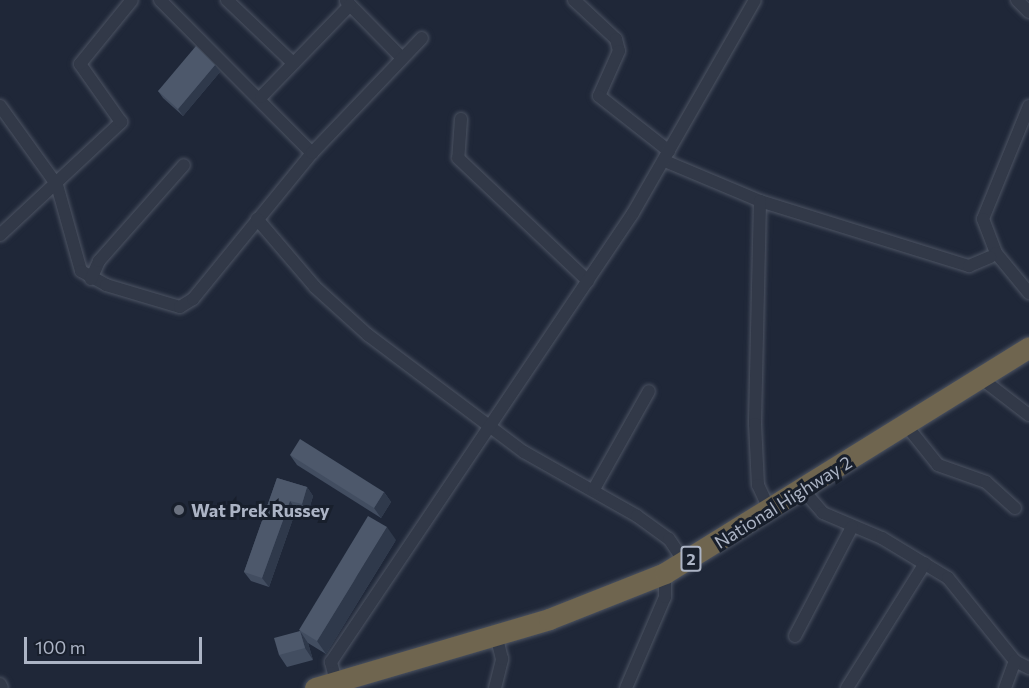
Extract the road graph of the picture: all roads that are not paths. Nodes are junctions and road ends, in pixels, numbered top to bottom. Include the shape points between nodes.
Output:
1 (132, 0) edge
2 (160, 0) edge
3 (227, 0) edge
4 (574, 0) edge
5 (755, 0) edge
6 (1017, 0) edge
7 (348, 3) edge
8 (1029, 12) edge
9 (422, 38) dead end
10 (402, 58) junction
11 (292, 63) junction
12 (261, 97) junction
13 (0, 106) edge
14 (1029, 106) edge
15 (461, 119) dead end
16 (312, 153) junction
17 (667, 156) junction
18 (184, 165) dead end
19 (57, 185) junction
20 (760, 201) junction
21 (257, 219) junction
22 (0, 235) edge
23 (990, 257) dead end
24 (91, 279) junction
25 (588, 281) junction
26 (1029, 293) edge
27 (1029, 347) edge
28 (982, 379) junction
29 (649, 391) dead end
30 (1029, 415) edge
31 (906, 425) junction
32 (490, 427) junction
33 (594, 489) junction
34 (803, 490) junction
35 (1015, 508) dead end
36 (770, 511) junction
37 (852, 527) junction
38 (685, 563) junction
39 (925, 563) junction
40 (665, 573) junction
41 (496, 635) junction
42 (795, 636) dead end
43 (1015, 661) junction
44 (1029, 668) edge
45 (336, 681) junction
46 (0, 684) edge
47 (2, 688) edge
48 (315, 688) edge
49 (495, 688) edge
50 (626, 688) edge
51 (848, 688) edge
52 (1005, 688) edge

1 - 19 street via 80,64 121,122
2 - 12 street
3 - 11 street
4 - 17 street via 616,39 618,51 599,96
5 - 17 street
6 - 8 street
7 - 10 street
7 - 11 street
9 - 10 street
10 - 16 street
11 - 12 street
12 - 16 street
13 - 19 street
14 - 26 street via 983,219 996,253
15 - 25 street via 458,158
16 - 21 street
17 - 20 street
17 - 25 street
18 - 24 street via 99,261
19 - 22 street
19 - 24 street via 74,259
20 - 23 street via 969,266
20 - 36 street via 755,424 758,485
21 - 24 street via 186,305
21 - 32 street via 315,286 368,335
25 - 32 street
27 - 28 highway, National Highway 2 / 2
28 - 30 street
28 - 31 highway, National Highway 2 / 2
29 - 33 street
31 - 34 highway, National Highway 2 / 2
31 - 35 street via 938,465 986,482
32 - 33 street
32 - 45 street via 331,662
33 - 38 street via 669,539
34 - 36 highway, National Highway 2 / 2
34 - 37 street via 811,504
36 - 38 highway, National Highway 2 / 2
37 - 39 street
37 - 42 street via 833,572
38 - 40 highway, National Highway 2 / 2
39 - 43 street via 972,601
39 - 51 street
40 - 41 highway, National Highway 2 / 2 via 610,598
40 - 50 street via 662,608
41 - 45 highway, National Highway 2 / 2
41 - 49 street via 502,659
43 - 44 street
43 - 52 street
45 - 48 highway, National Highway 2 / 2
46 - 47 street

